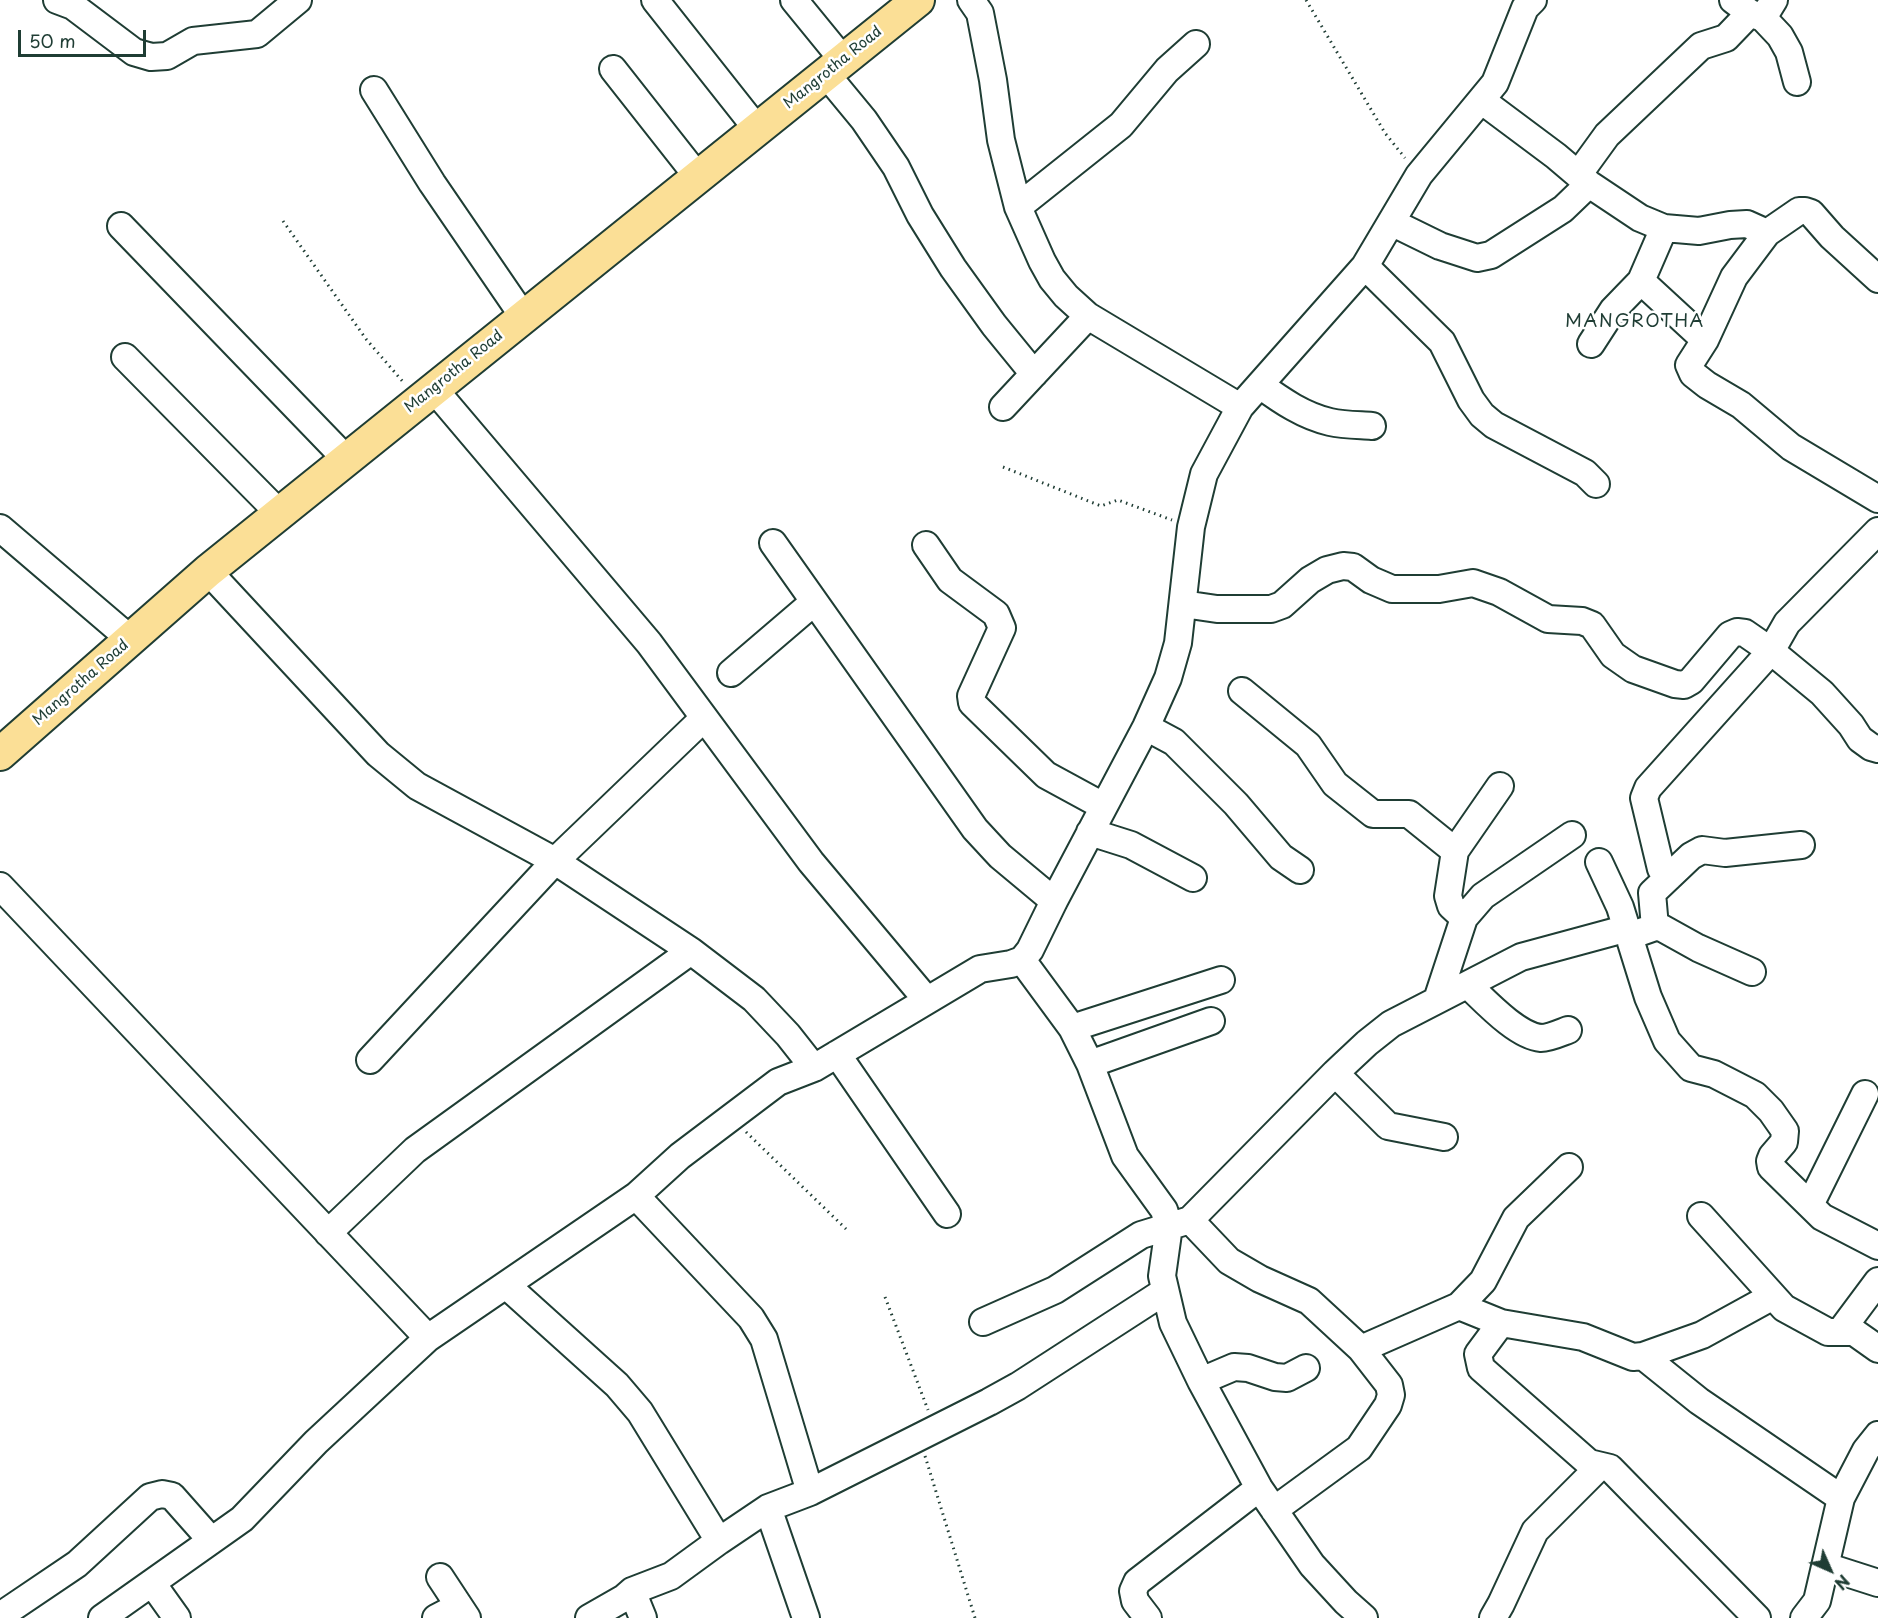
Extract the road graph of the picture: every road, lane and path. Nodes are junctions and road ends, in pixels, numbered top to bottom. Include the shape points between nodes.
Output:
1 (57, 0) edge
2 (298, 0) edge
3 (655, 0) edge
4 (794, 0) edge
5 (918, 0) edge
6 (971, 0) edge
7 (1306, 0) edge
8 (1524, 2) edge
9 (1755, 8) edge
10 (1196, 44) dead end
11 (834, 67) junction
12 (613, 69) dead end
13 (1797, 82) dead end
14 (374, 90) dead end
15 (1481, 100) junction
16 (757, 129) junction
17 (1419, 175) junction
18 (698, 177) junction
19 (1583, 179) junction
20 (1018, 207) junction
21 (283, 221) dead end
22 (1391, 222) junction
23 (121, 226) dead end
24 (1664, 228) junction
25 (1767, 234) junction
26 (1365, 266) junction
27 (1878, 279) edge
28 (1641, 281) junction
29 (523, 316) junction
30 (1088, 316) junction
31 (1706, 340) junction
32 (1591, 344) dead end
33 (125, 357) dead end
34 (1034, 374) junction
35 (1260, 385) junction
36 (426, 394) junction
37 (1240, 407) junction
38 (1003, 408) dead end
39 (1372, 426) dead end
40 (346, 459) junction
41 (1004, 467) dead end
42 (1596, 484) dead end
43 (1878, 499) edge
44 (279, 513) junction
45 (1191, 527) junction
46 (0, 528) edge
47 (1878, 531) edge
48 (773, 543) dead end
49 (926, 544) dead end
50 (208, 571) junction
51 (814, 602) junction
52 (1183, 604) junction
53 (130, 639) junction
54 (1771, 651) junction
55 (731, 673) dead end
56 (1242, 691) dead end
57 (705, 718) junction
58 (1146, 727) junction
59 (1878, 749) edge
60 (0, 754) edge
61 (1500, 786) dead end
62 (1103, 807) junction
63 (1090, 832) junction
64 (1572, 835) dead end
65 (1801, 845) dead end
66 (1455, 851) junction
67 (555, 861) junction
68 (1599, 862) dead end
69 (1300, 870) dead end
70 (1669, 877) junction
71 (1193, 878) dead end
72 (0, 886) edge
73 (1054, 901) junction
74 (1464, 918) junction
75 (1655, 927) junction
76 (1628, 933) junction
77 (691, 951) junction
78 (1022, 960) junction
79 (1752, 972) dead end
80 (1221, 980) dead end
81 (1468, 985) junction
82 (926, 999) junction
83 (1437, 1000) junction
84 (1210, 1022) dead end
85 (1072, 1028) junction
86 (1568, 1030) dead end
87 (837, 1054) junction
88 (370, 1060) dead end
89 (1090, 1064) junction
90 (813, 1068) junction
91 (1335, 1073) junction
92 (1865, 1094) dead end
93 (731, 1118) junction
94 (1444, 1137) dead end
95 (1569, 1167) dead end
96 (636, 1196) junction
97 (1810, 1205) junction
98 (947, 1214) dead end
99 (1701, 1216) dead end
100 (1180, 1223) junction
101 (846, 1229) dead end
102 (328, 1233) junction
103 (1878, 1246) edge
104 (1878, 1281) edge
105 (506, 1285) junction
106 (1166, 1291) junction
107 (1773, 1296) junction
108 (885, 1297) dead end
109 (1459, 1306) junction
110 (983, 1322) dead end
111 (1501, 1323) junction
112 (1840, 1332) junction
113 (428, 1338) junction
114 (1878, 1349) edge
115 (1360, 1350) junction
116 (1643, 1356) junction
117 (1306, 1368) dead end
118 (1201, 1381) junction
119 (927, 1433) junction
120 (1878, 1435) edge
121 (1600, 1466) junction
122 (1259, 1488) junction
123 (810, 1492) junction
124 (1841, 1498) junction
125 (768, 1508) junction
126 (1274, 1510) junction
127 (212, 1540) junction
128 (719, 1541) junction
129 (1825, 1566) junction
130 (440, 1577) dead end
131 (152, 1583) junction
132 (1878, 1583) edge
133 (632, 1592) junction
134 (463, 1612) edge
135 (0, 1616) edge
136 (1357, 1616) edge
137 (102, 1618) edge
138 (177, 1618) edge
139 (436, 1618) edge
140 (589, 1618) edge
141 (643, 1618) edge
142 (806, 1618) edge
143 (975, 1618) edge
144 (1148, 1618) edge
145 (1493, 1618) edge
146 (1758, 1618) edge
147 (1804, 1618) edge

1 - 2 street via 73,6 134,52 151,57 167,56 193,41 257,34
3 - 16 street
4 - 11 street
5 - 11 main road, Mangrotha Road
6 - 20 street via 980,13 1001,140
7 - 17 path via 1385,133
8 - 15 street via 1495,83
9 - 13 street via 1780,36
9 - 19 street via 1726,38 1701,46 1607,135
10 - 20 street via 1167,70 1121,125
11 - 16 main road, Mangrotha Road
11 - 34 street via 953,268
12 - 18 street
14 - 29 street
15 - 17 street
15 - 19 street
16 - 18 main road, Mangrotha Road
17 - 22 street
18 - 29 main road, Mangrotha Road
19 - 22 street via 1563,209 1483,257 1440,246
19 - 24 street via 1640,218
20 - 30 street via 1052,279
21 - 36 path via 366,339
22 - 26 street
23 - 40 street
24 - 25 street via 1699,231 1747,224
24 - 28 street
25 - 27 street via 1799,211 1811,213
25 - 31 street via 1734,277
26 - 35 street
26 - 42 street via 1442,342 1482,415 1585,473
28 - 31 street
28 - 32 street via 1613,310
29 - 36 main road, Mangrotha Road
30 - 34 street
30 - 37 street
31 - 43 street via 1689,365 1693,374 1741,405 1791,447
33 - 44 street
34 - 38 street
35 - 37 street
35 - 39 street via 1308,415 1330,422
36 - 40 main road, Mangrotha Road
36 - 57 street via 649,643
37 - 45 street via 1204,474
40 - 44 main road, Mangrotha Road
41 - 45 path via 1101,506 1118,500
44 - 50 main road, Mangrotha Road
45 - 52 street
46 - 53 street
47 - 54 street via 1787,623
48 - 51 street
49 - 62 street via 950,580 1000,620 1002,628 970,696 972,703 1046,775
50 - 53 main road, Mangrotha Road
50 - 67 street via 378,754 417,786
51 - 55 street
51 - 73 street via 975,829 1000,856
52 - 54 street via 1217,609 1271,609 1282,605 1327,570 1343,566 1353,567 1392,589 1439,589 1473,583 1499,592 1548,619 1581,621 1592,625 1613,655 1634,669 1675,684 1691,681 1730,635 1737,632 1745,633
52 - 58 street via 1179,643
53 - 60 main road, Mangrotha Road
54 - 59 street via 1822,693 1860,739
54 - 70 street via 1648,788 1644,798 1661,869
56 - 66 street via 1308,746 1335,784 1373,814 1409,814
57 - 67 street
57 - 82 street via 811,862
58 - 62 street
58 - 69 street via 1174,742 1236,804 1281,857
61 - 66 street
62 - 63 street
63 - 71 street via 1131,845
63 - 73 street
64 - 74 street via 1483,896
65 - 70 street via 1725,854 1702,850
66 - 74 street via 1448,896 1451,906
67 - 77 street
67 - 88 street
68 - 76 street
70 - 75 street via 1652,893
72 - 102 street
73 - 78 street
74 - 83 street
75 - 76 street
75 - 79 street
76 - 81 street via 1617,931 1521,957
76 - 97 street via 1667,1041 1691,1068 1714,1074 1755,1095 1771,1111 1785,1131 1784,1142 1770,1161 1771,1167
77 - 90 street via 754,999
77 - 102 street via 415,1150
78 - 82 street via 980,969
78 - 85 street
80 - 85 street
81 - 83 street
81 - 86 street via 1502,1017 1530,1035 1543,1038
82 - 87 street
83 - 91 street via 1391,1024
84 - 89 street
85 - 89 street
87 - 90 street
87 - 98 street
89 - 100 street via 1125,1156 1164,1210
90 - 93 street via 778,1082
91 - 94 street via 1388,1126
91 - 100 street
92 - 97 street
93 - 96 street
93 - 101 path
95 - 109 street via 1516,1218 1483,1281
96 - 105 street
96 - 123 street via 751,1318 764,1339
97 - 103 street via 1822,1217
99 - 107 street
100 - 106 street via 1162,1276
100 - 110 street via 1141,1235 1054,1290
100 - 115 street via 1229,1261 1309,1301
102 - 113 street
104 - 112 street
105 - 113 street
105 - 128 street via 617,1385 640,1412
106 - 118 street via 1173,1323
106 - 119 street via 1018,1386
107 - 112 street via 1784,1308 1828,1332
107 - 116 street via 1702,1335
108 - 119 path
109 - 111 street
109 - 115 street
111 - 116 street via 1583,1337 1633,1357
111 - 121 street via 1478,1354 1481,1368 1589,1463
112 - 114 street via 1854,1332
113 - 127 street via 316,1442 242,1519
115 - 126 street via 1389,1385 1388,1405 1359,1448
116 - 124 street via 1699,1401
117 - 118 street via 1287,1378 1234,1367
118 - 122 street
119 - 123 street
119 - 143 path
120 - 124 street
121 - 145 street via 1535,1531
121 - 146 street via 1610,1468
122 - 126 street
122 - 144 street via 1137,1582 1133,1591 1135,1601
123 - 125 street
124 - 129 street
125 - 128 street
125 - 142 street
126 - 136 street via 1312,1565
127 - 131 street
127 - 135 street via 172,1496 150,1497 77,1564
128 - 133 street via 671,1576
129 - 132 street
129 - 147 street via 1817,1601
130 - 134 street
131 - 137 street
131 - 138 street
133 - 140 street
133 - 141 street
134 - 139 street

